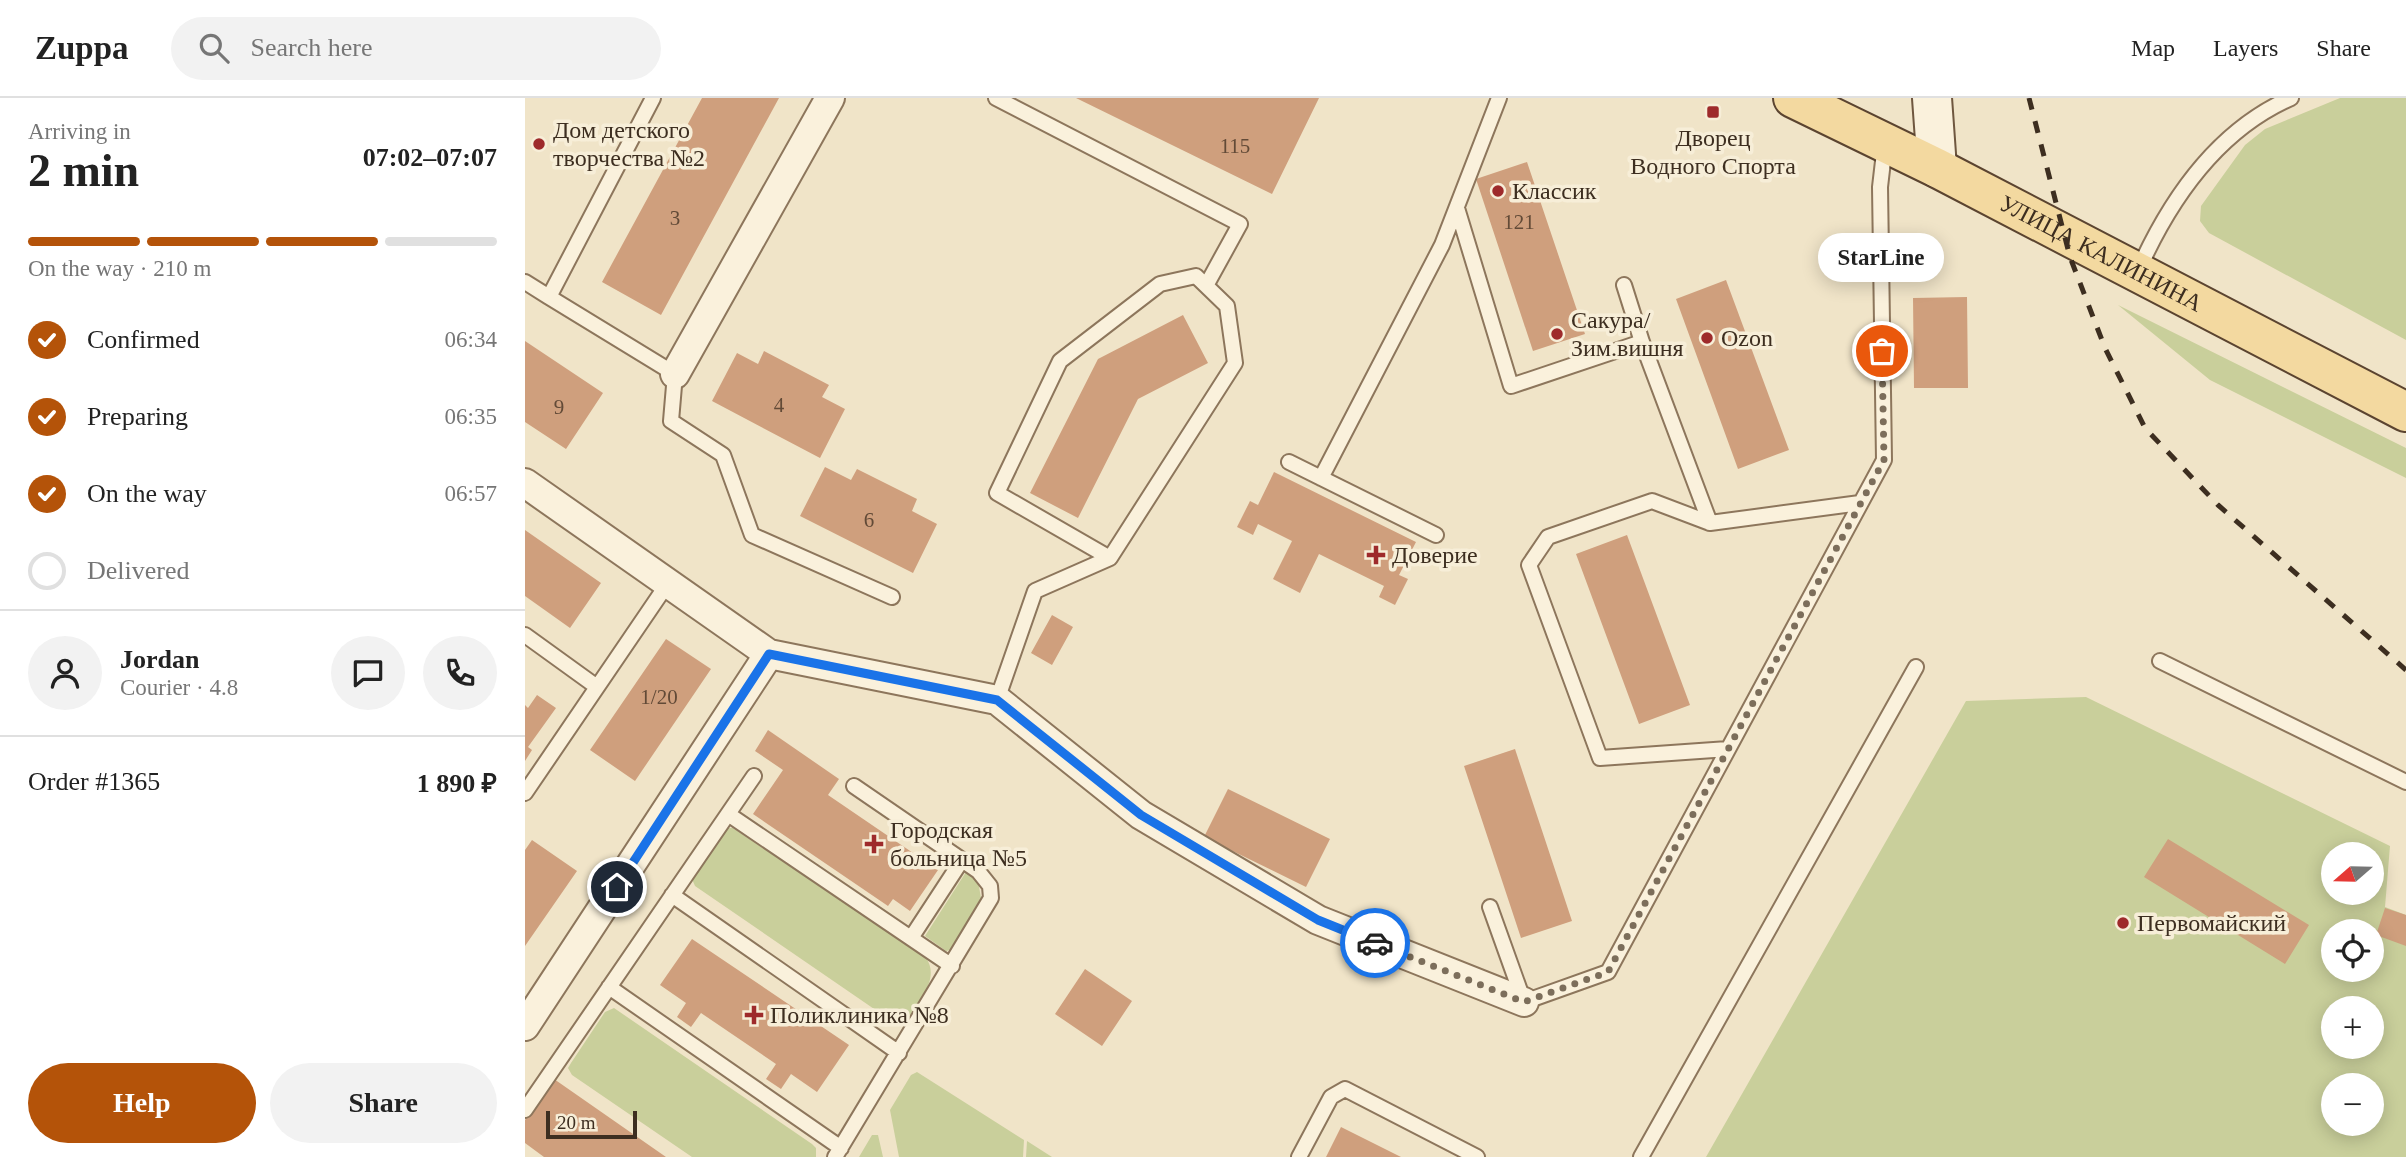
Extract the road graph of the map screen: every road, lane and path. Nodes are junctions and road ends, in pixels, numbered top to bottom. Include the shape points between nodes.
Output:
1 (653, 98) edge
2 (830, 98) edge
3 (996, 98) edge
4 (1499, 98) edge
5 (1793, 98) edge
6 (1932, 98) edge
7 (2291, 98) edge
8 (1886, 143) junction
9 (1937, 168) junction
10 (1457, 208) junction
11 (2138, 272) junction
12 (525, 282) edge
13 (1207, 284) junction
14 (1624, 285) dead end
15 (548, 298) junction
16 (1642, 342) junction
17 (675, 374) junction
18 (2406, 412) edge
19 (1289, 462) dead end
20 (1321, 478) junction
21 (525, 483) edge
22 (1860, 503) junction
23 (1710, 523) junction
24 (1436, 535) dead end
25 (1110, 558) junction
26 (668, 583) junction
27 (892, 597) dead end
28 (525, 635) edge
29 (769, 654) junction
30 (2160, 661) dead end
31 (1916, 667) dead end
32 (597, 687) junction
33 (997, 700) junction
34 (1728, 749) junction
35 (754, 776) dead end
36 (2406, 782) edge
37 (854, 786) dead end
38 (525, 793) edge
39 (728, 814) junction
40 (962, 860) junction
41 (672, 895) junction
42 (1490, 907) dead end
43 (911, 939) junction
44 (952, 966) junction
45 (609, 987) junction
46 (1524, 1002) junction
47 (525, 1026) edge
48 (899, 1053) junction
49 (525, 1110) edge
50 (838, 1152) edge
51 (1299, 1157) edge
52 (1477, 1157) edge
53 (1641, 1157) edge

1 - 15 lane
2 - 17 street
3 - 13 lane via 1240,224
4 - 10 lane
5 - 8 main road, УЛИЦА КАЛИНИНА
6 - 9 main road
7 - 11 lane via 2244,124 2214,152 2153,236
8 - 9 main road, УЛИЦА КАЛИНИНА
8 - 22 lane via 1880,187 1884,460
9 - 11 main road, УЛИЦА КАЛИНИНА
10 - 16 lane via 1511,386
10 - 20 lane
11 - 18 main road, УЛИЦА КАЛИНИНА
12 - 15 lane
13 - 25 lane via 1227,306 1235,363
13 - 25 lane via 1196,276 1160,284 1060,362 997,493
14 - 16 lane
15 - 17 lane
16 - 23 lane
17 - 27 lane via 671,421 723,455 752,535
19 - 20 lane
20 - 24 lane
21 - 26 street
22 - 23 lane
22 - 34 lane
23 - 34 lane via 1652,501 1548,537 1529,565 1600,758
25 - 33 lane via 1035,591
26 - 29 street
26 - 32 lane
28 - 32 lane
29 - 33 street
29 - 47 street
30 - 36 lane
31 - 53 lane
32 - 38 lane
33 - 46 street via 1141,815 1318,920
34 - 46 lane via 1608,972
35 - 39 lane
37 - 40 lane
39 - 41 lane
39 - 43 lane
40 - 43 lane
40 - 44 lane via 983,875 991,898
41 - 45 lane
41 - 48 lane
42 - 46 lane
43 - 44 lane
44 - 48 lane
45 - 49 lane
45 - 50 lane
48 - 50 lane
51 - 52 lane via 1331,1097 1345,1089

